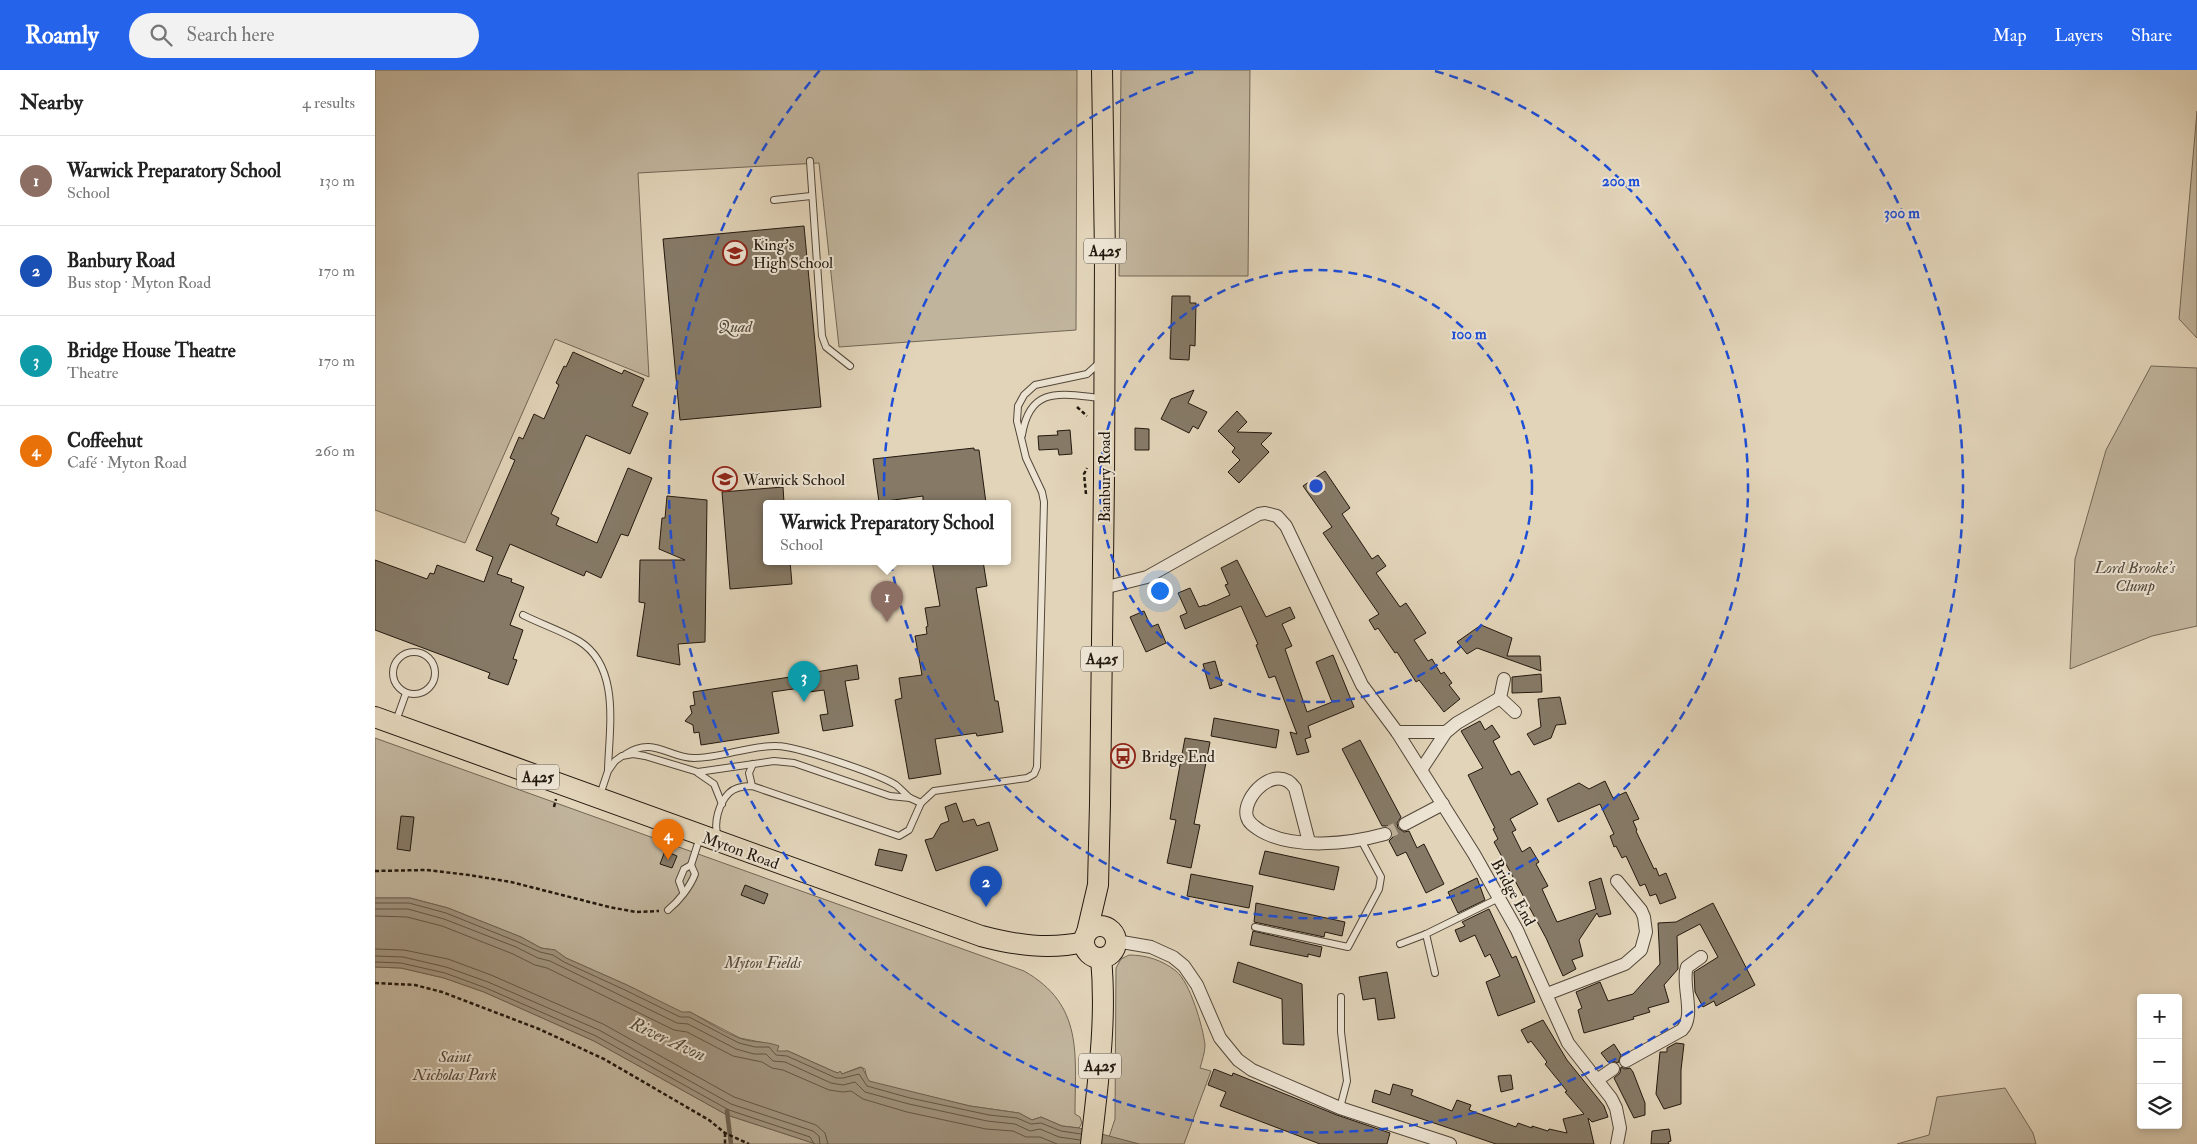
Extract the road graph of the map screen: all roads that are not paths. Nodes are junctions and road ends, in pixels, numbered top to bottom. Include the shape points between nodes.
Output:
1 (1102, 70) edge
2 (810, 161) dead end
3 (811, 196) junction
4 (773, 200) dead end
5 (1104, 356) junction
6 (851, 366) dead end
7 (1104, 398) junction
8 (1022, 436) junction
9 (1103, 588) junction
10 (523, 615) dead end
11 (1504, 678) dead end
12 (406, 693) junction
13 (1500, 698) junction
14 (1515, 712) dead end
15 (375, 718) edge
16 (395, 725) junction
17 (1397, 732) junction
18 (1446, 732) junction
19 (622, 756) junction
20 (753, 764) junction
21 (1421, 770) junction
22 (608, 771) junction
23 (698, 772) junction
24 (752, 786) junction
25 (910, 798) junction
26 (599, 799) junction
27 (921, 803) junction
28 (722, 804) junction
29 (1443, 804) junction
30 (1405, 824) tunnel mouth
31 (1385, 834) tunnel mouth
32 (701, 836) junction
33 (1361, 840) junction
34 (1309, 842) junction
35 (720, 843) junction
36 (691, 865) junction
37 (1617, 881) dead end
38 (1098, 885) junction
39 (683, 892) junction
40 (1499, 898) junction
41 (668, 910) road end
42 (1255, 928) dead end
43 (1426, 934) junction
44 (1112, 935) junction
45 (1086, 937) junction
46 (1400, 944) dead end
47 (1701, 957) dead end
48 (1101, 958) junction
49 (1435, 973) dead end
50 (1547, 994) junction
51 (1341, 997) dead end
52 (1626, 1061) dead end
53 (1613, 1069) dead end
54 (1597, 1080) junction
55 (1340, 1108) junction
56 (1091, 1144) edge
57 (1450, 1144) edge
58 (1617, 1144) edge

1 - 5 main road, Banbury Road / A425
2 - 3 lane
3 - 4 lane
3 - 6 lane via 822,336 826,347
5 - 7 main road, Banbury Road / A425
5 - 8 lane via 1087,374 1040,383 1029,389 1017,411
7 - 8 lane via 1072,395 1040,400 1028,412
7 - 9 main road, Banbury Road / A425
8 - 27 lane via 1026,458 1044,502 1037,767 1027,778 934,791
9 - 17 street, Bridge End via 1147,576 1259,514 1277,516 1286,526 1363,685
9 - 38 main road, Banbury Road / A425
10 - 22 lane via 578,641 598,659 609,700
11 - 13 street
12 - 12 lane via 420,694 431,685 435,671 433,664 422,654 409,653 394,665 392,672 396,684
12 - 16 lane
13 - 14 street
13 - 18 street
15 - 16 main road, Myton Road / A425
16 - 26 main road, Myton Road / A425
17 - 18 street
17 - 21 street, Bridge End
18 - 21 street
19 - 22 lane
19 - 23 lane via 645,756
19 - 25 lane via 641,747 659,748 692,758 777,746 799,750 879,777
20 - 23 lane
20 - 24 lane via 749,773
20 - 25 lane via 794,763 890,796
21 - 29 street, Bridge End
22 - 26 lane
23 - 28 lane via 714,784
24 - 27 lane via 899,836 909,830
24 - 28 lane via 734,790
25 - 27 lane
26 - 32 main road, Myton Road / A425
28 - 35 lane via 715,827
29 - 30 street
29 - 40 street, Bridge End
31 - 33 street
32 - 35 main road, Myton Road / A425
32 - 36 lane
33 - 34 street
33 - 42 lane via 1381,877 1379,889 1347,947
34 - 34 street via 1278,838 1255,827 1247,816 1251,797 1271,780 1290,780
35 - 45 main road, Myton Road / A425 via 981,936 1044,946 1063,946
36 - 39 lane via 695,874
36 - 39 lane via 684,869 679,881
37 - 50 street via 1644,917 1646,932 1641,950 1625,964
38 - 44 main road, Banbury Road / A425
38 - 45 main road, Banbury Road / A425
39 - 41 lane via 679,901
40 - 43 lane
40 - 50 street, Bridge End
43 - 46 lane
43 - 49 lane
44 - 45 main road via 1105,927 1095,927
44 - 48 main road via 1111,954
44 - 55 street via 1151,947 1184,966 1195,980 1220,1038 1238,1060 1265,1077
45 - 48 main road via 1089,954
47 - 52 street via 1686,971 1686,1026
48 - 56 main road, A425 via 1103,1007
50 - 54 street, Bridge End via 1568,1043
51 - 55 lane via 1347,1081
53 - 54 street
54 - 58 street, Bridge End via 1611,1098 1620,1119
55 - 57 street

